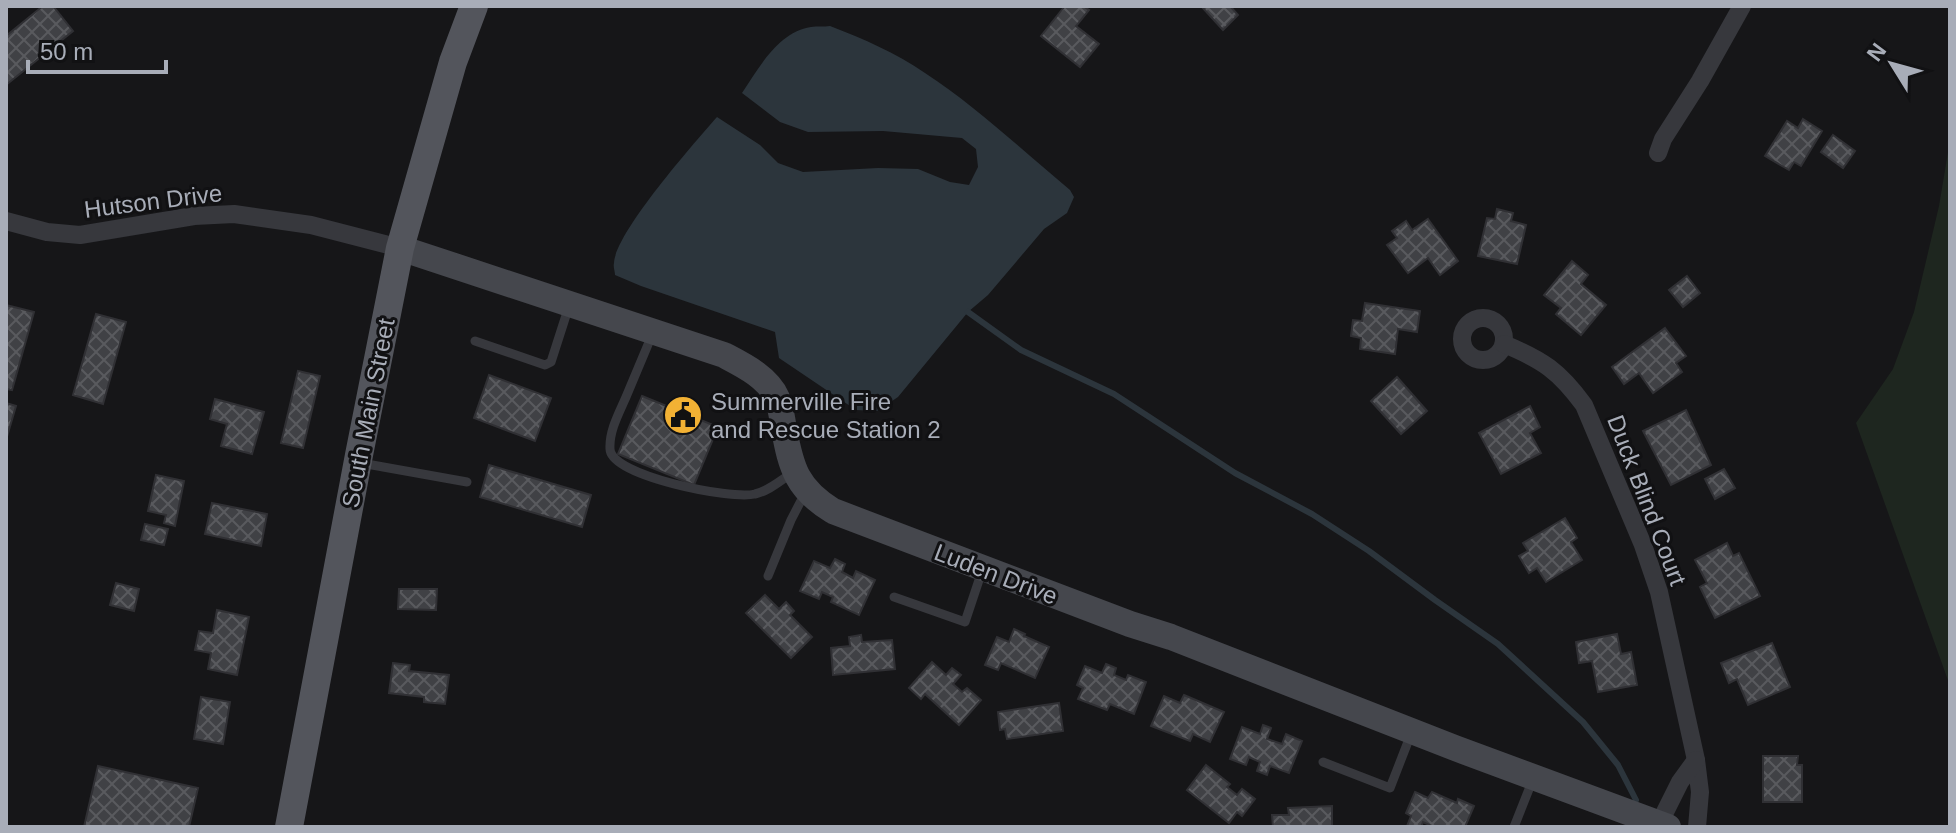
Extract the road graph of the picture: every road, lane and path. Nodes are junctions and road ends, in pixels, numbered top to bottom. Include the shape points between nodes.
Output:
1 (474, 6) edge
2 (1742, 6) edge
3 (1658, 153) dead end
4 (6, 221) edge
5 (400, 248) junction
6 (570, 303) junction
7 (653, 331) junction
8 (475, 341) dead end
9 (1504, 344) dead end
10 (357, 462) junction
11 (801, 480) junction
12 (467, 482) dead end
13 (983, 568) junction
14 (768, 576) dead end
15 (894, 597) dead end
16 (1412, 731) junction
17 (1696, 760) junction
18 (1323, 762) dead end
19 (1535, 776) junction
20 (1664, 825) edge
21 (289, 827) edge
22 (1514, 827) edge
23 (1697, 827) edge

1 - 5 main road, South Main Street
2 - 3 street
4 - 5 street, Hutson Drive via 80,235 234,214 311,225
5 - 6 street
5 - 10 main road, South Main Street
6 - 7 street
6 - 8 lane via 551,362 545,365
7 - 11 street via 724,355 765,381 777,398 788,450
7 - 11 lane via 612,430 611,458 691,489 744,496
9 - 17 street, Duck Blind Court via 1551,368 1584,405 1659,592
10 - 12 lane
10 - 21 main road, South Main Street
11 - 13 street, Luden Drive via 814,500 833,511
11 - 14 lane
13 - 15 lane via 965,622
13 - 16 street, Luden Drive
16 - 18 lane via 1390,788
16 - 19 street, Luden Drive
17 - 20 street via 1680,782
17 - 23 street, Duck Blind Court
19 - 20 street, Luden Drive
19 - 22 lane

